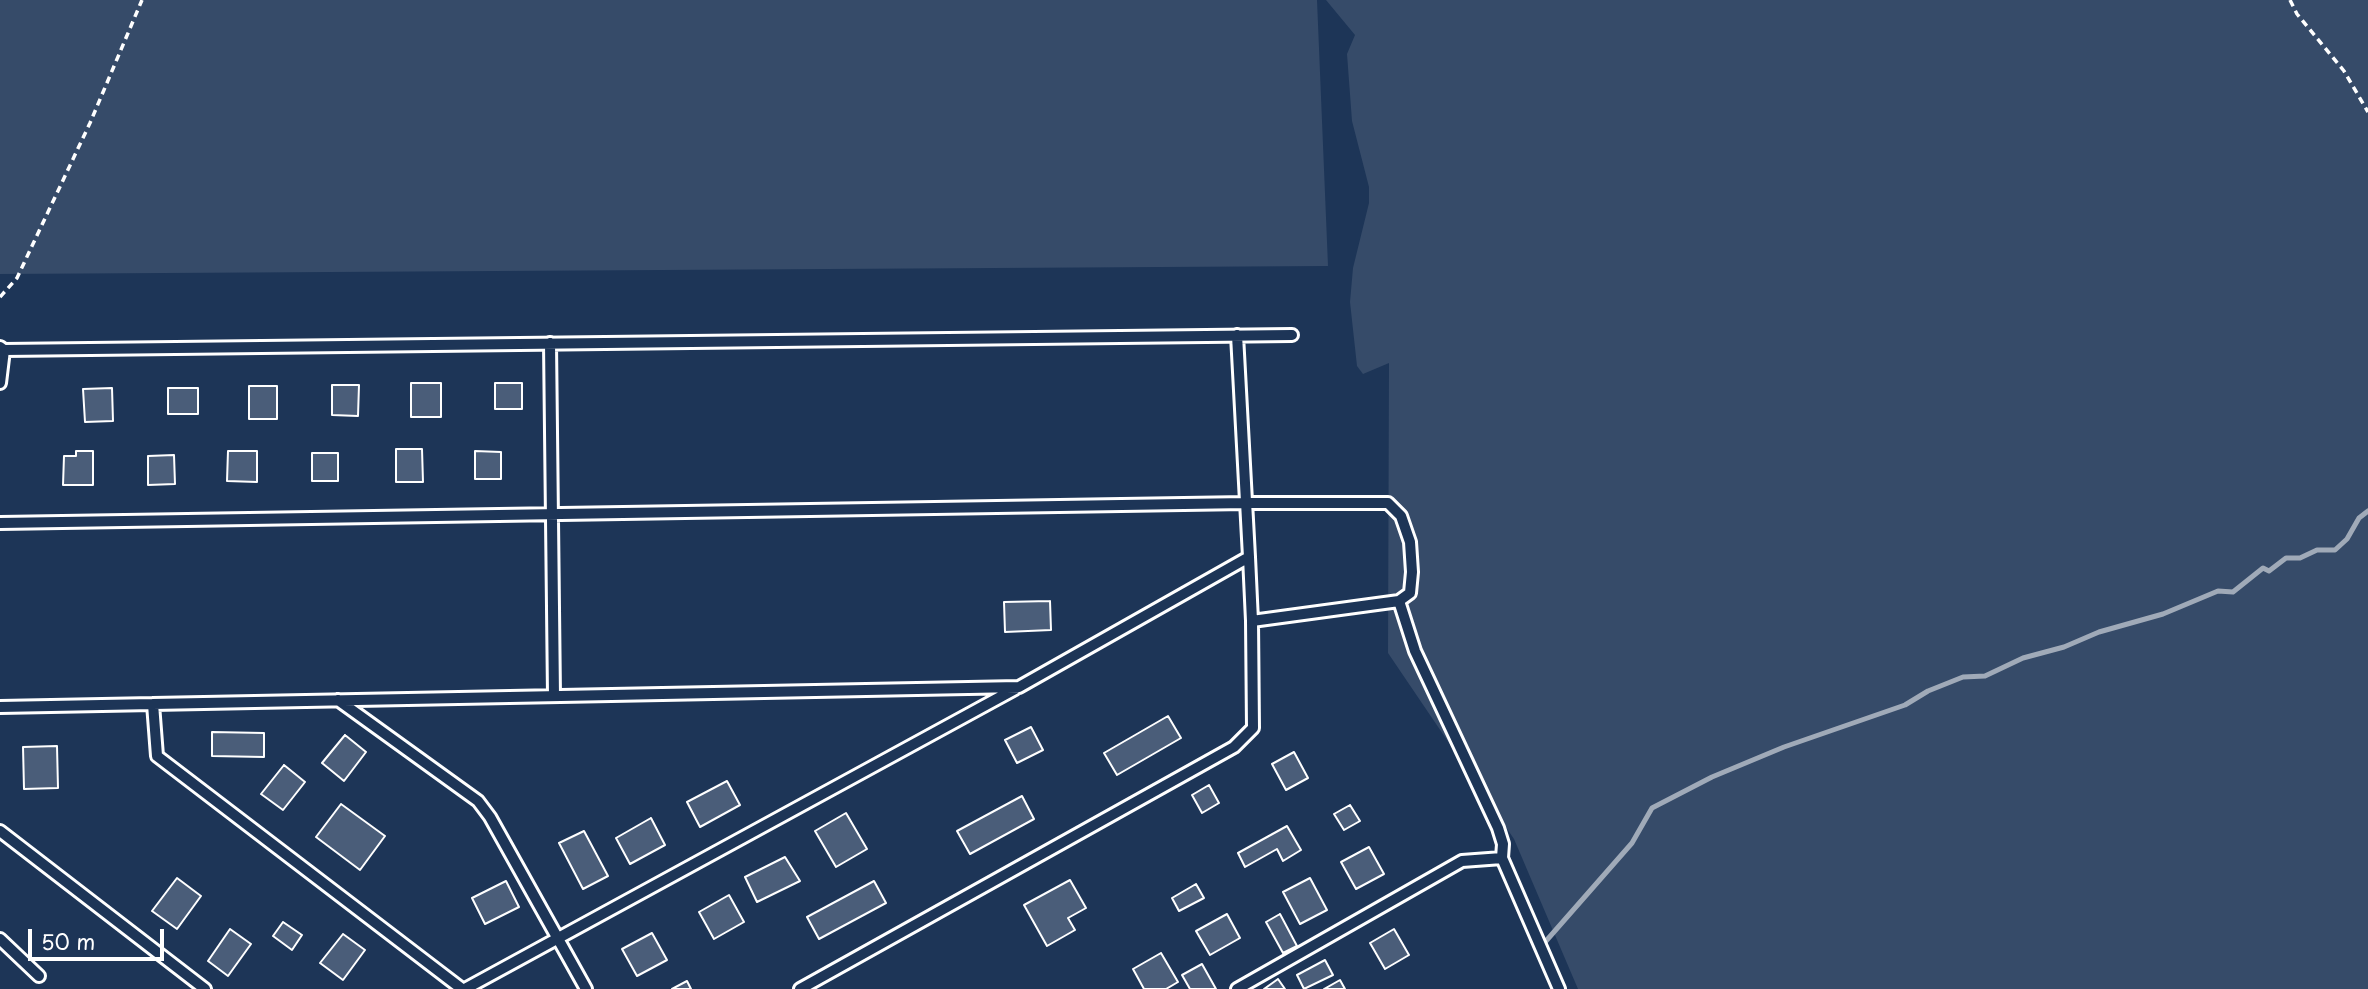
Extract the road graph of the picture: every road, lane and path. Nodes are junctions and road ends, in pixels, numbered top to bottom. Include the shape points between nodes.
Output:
1 (142, 0) edge
2 (2290, 0) edge
3 (2368, 112) edge
4 (0, 297) edge
5 (1237, 335) junction
6 (1292, 335) dead end
7 (550, 343) junction
8 (2, 348) edge
9 (0, 383) edge
10 (1246, 503) junction
11 (553, 514) junction
12 (0, 523) edge
13 (1249, 558) junction
14 (1399, 601) junction
15 (1252, 621) junction
16 (1019, 687) junction
17 (554, 696) junction
18 (338, 700) junction
19 (153, 704) junction
20 (0, 707) edge
21 (0, 831) edge
22 (1502, 858) junction
23 (558, 938) junction
24 (0, 939) edge
25 (40, 976) dead end
26 (205, 989) edge
27 (463, 989) edge
28 (586, 989) edge
29 (800, 989) edge
30 (1237, 989) edge
31 (1559, 989) edge

1 - 4 path via 17,278
2 - 3 path via 2344,71
5 - 6 lane
5 - 7 lane
5 - 10 lane
7 - 8 lane
7 - 11 lane
8 - 9 lane
10 - 11 lane
10 - 13 lane
10 - 14 lane via 1388,503 1401,516 1410,542 1410,593
11 - 12 lane
11 - 17 lane
13 - 15 lane
13 - 16 lane
14 - 15 lane
14 - 22 lane via 1415,651 1498,828
15 - 29 lane via 1252,728 1234,747
16 - 17 lane
16 - 23 lane
17 - 18 lane
18 - 19 lane
18 - 23 lane via 478,801
19 - 20 lane
19 - 27 lane via 157,756
21 - 26 lane
22 - 30 lane via 1462,861
22 - 31 lane
23 - 27 lane
23 - 28 lane
24 - 25 lane

